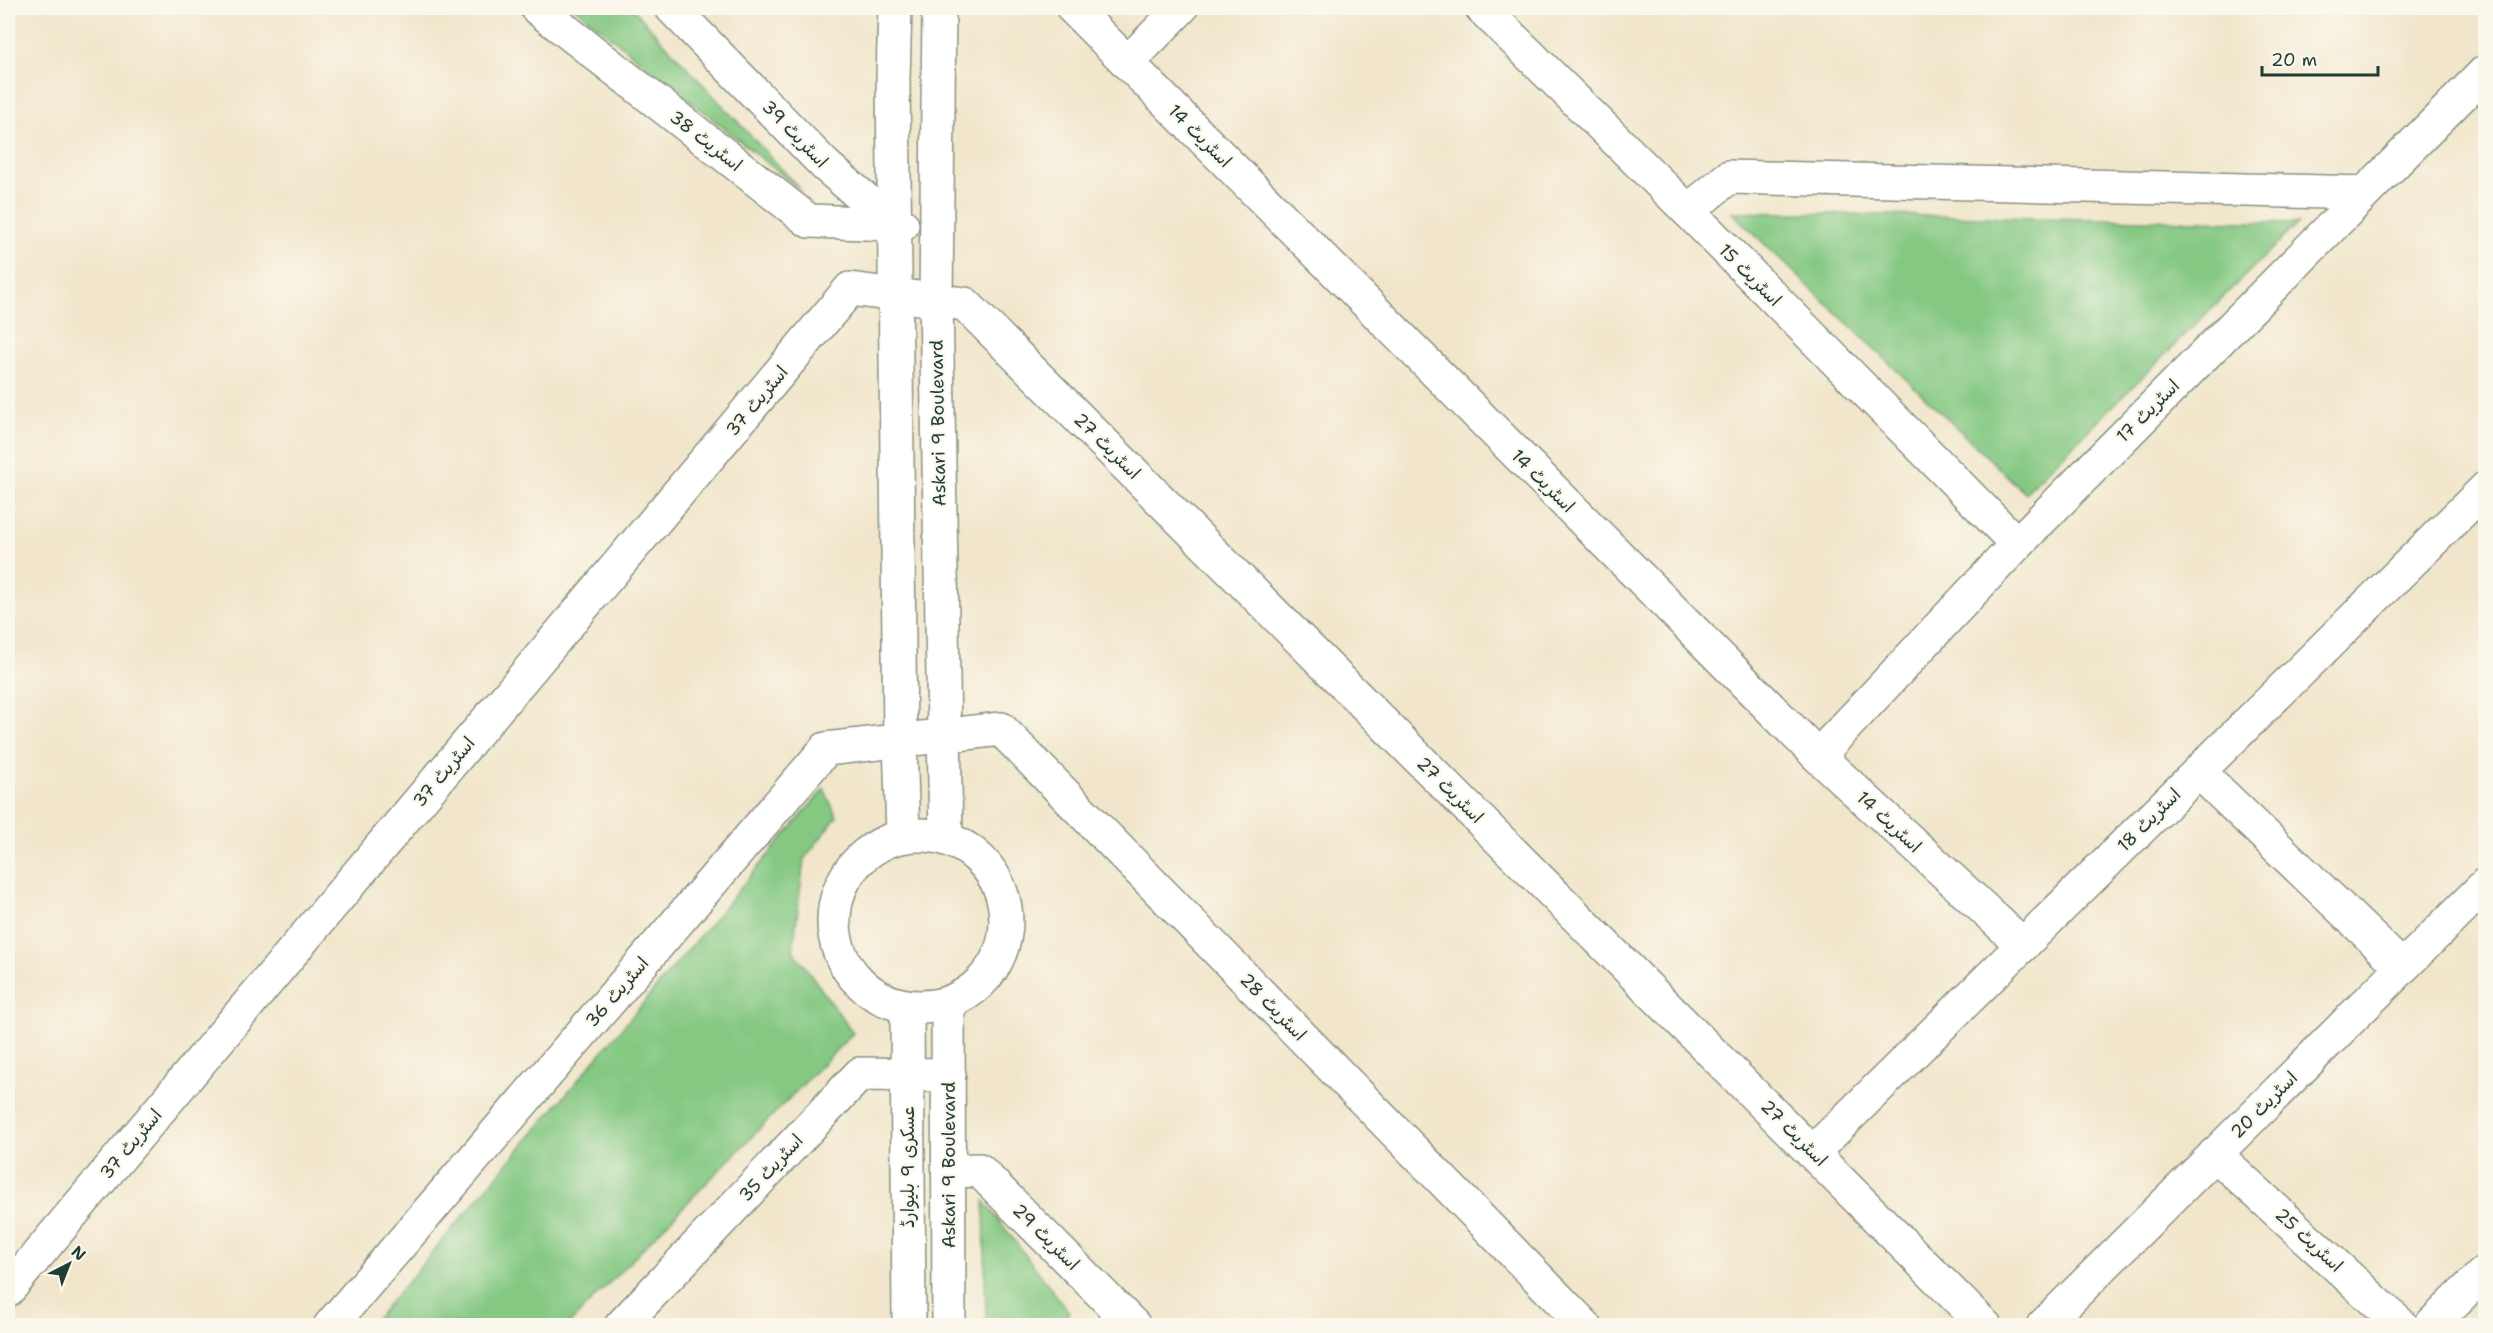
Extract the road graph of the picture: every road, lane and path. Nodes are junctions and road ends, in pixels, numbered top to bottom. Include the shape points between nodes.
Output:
1 (537, 8) edge
2 (672, 8) edge
3 (895, 8) edge
4 (939, 8) edge
5 (1073, 8) edge
6 (1181, 8) edge
7 (1482, 8) edge
8 (1127, 63) junction
9 (2486, 71) edge
10 (2364, 192) junction
11 (1688, 211) junction
12 (894, 224) junction
13 (937, 226) junction
14 (896, 295) junction
15 (936, 300) junction
16 (2486, 488) edge
17 (2017, 544) junction
18 (945, 735) junction
19 (900, 740) junction
20 (1818, 756) junction
21 (2199, 772) junction
22 (903, 835) junction
23 (946, 838) junction
24 (2486, 884) edge
25 (2023, 945) junction
26 (2402, 967) junction
27 (948, 1004) junction
28 (907, 1008) junction
29 (908, 1075) junction
30 (949, 1075) junction
31 (1813, 1152) junction
32 (2215, 1154) junction
33 (949, 1171) junction
34 (2486, 1271) edge
35 (8, 1290) edge
36 (330, 1326) edge
37 (621, 1326) edge
38 (909, 1326) edge
39 (949, 1326) edge
40 (1134, 1326) edge
41 (1585, 1326) edge
42 (1985, 1326) edge
43 (2043, 1326) edge
44 (2402, 1326) edge
45 (2430, 1326) edge

1 - 12 street, اسٹریٹ 38 via 809,221
2 - 12 street, اسٹریٹ 39 via 825,165
3 - 12 street
4 - 13 street, Askari 9 Boulevard
5 - 8 street, اسٹریٹ 14
6 - 8 street
7 - 11 street, اسٹریٹ 15
8 - 20 street, اسٹریٹ 14
9 - 10 street, اسٹریٹ 17
10 - 11 street via 1729,177
10 - 17 street, اسٹریٹ 17
11 - 17 street, اسٹریٹ 15
12 - 13 street
12 - 14 street
13 - 15 street, Askari 9 Boulevard
14 - 15 street, اسٹریٹ 27
14 - 19 street
14 - 35 street, اسٹریٹ 37 via 850,289
15 - 18 street, Askari 9 Boulevard
15 - 31 street, اسٹریٹ 27 via 965,304
16 - 21 street, اسٹریٹ 18
17 - 20 street, اسٹریٹ 17
18 - 19 street, اسٹریٹ 36
18 - 23 street, Askari 9 Boulevard
18 - 41 street, اسٹریٹ 28 via 1001,729
19 - 22 street
19 - 36 street, اسٹریٹ 36 via 826,749
20 - 25 street, اسٹریٹ 14
21 - 25 street, اسٹریٹ 18
21 - 26 street
22 - 23 street
22 - 28 street via 875,847 852,867 837,893 833,923 839,953 855,978 879,997
23 - 27 street via 970,850 990,870 1002,894 1007,921 1003,948 991,972 972,992
24 - 26 street, اسٹریٹ 20
25 - 31 street, اسٹریٹ 18
26 - 32 street, اسٹریٹ 20
27 - 28 street
27 - 30 street, Askari 9 Boulevard
28 - 29 street, عسکری 9 بلیوارڈ
29 - 30 street, اسٹریٹ 35
29 - 37 street, اسٹریٹ 35 via 860,1074
29 - 38 street, عسکری 9 بلیوارڈ
30 - 33 street, Askari 9 Boulevard
31 - 42 street, اسٹریٹ 27
32 - 43 street, اسٹریٹ 20
32 - 44 street, اسٹریٹ 25
33 - 39 street, Askari 9 Boulevard
33 - 40 street, اسٹریٹ 29 via 979,1170
34 - 45 street

